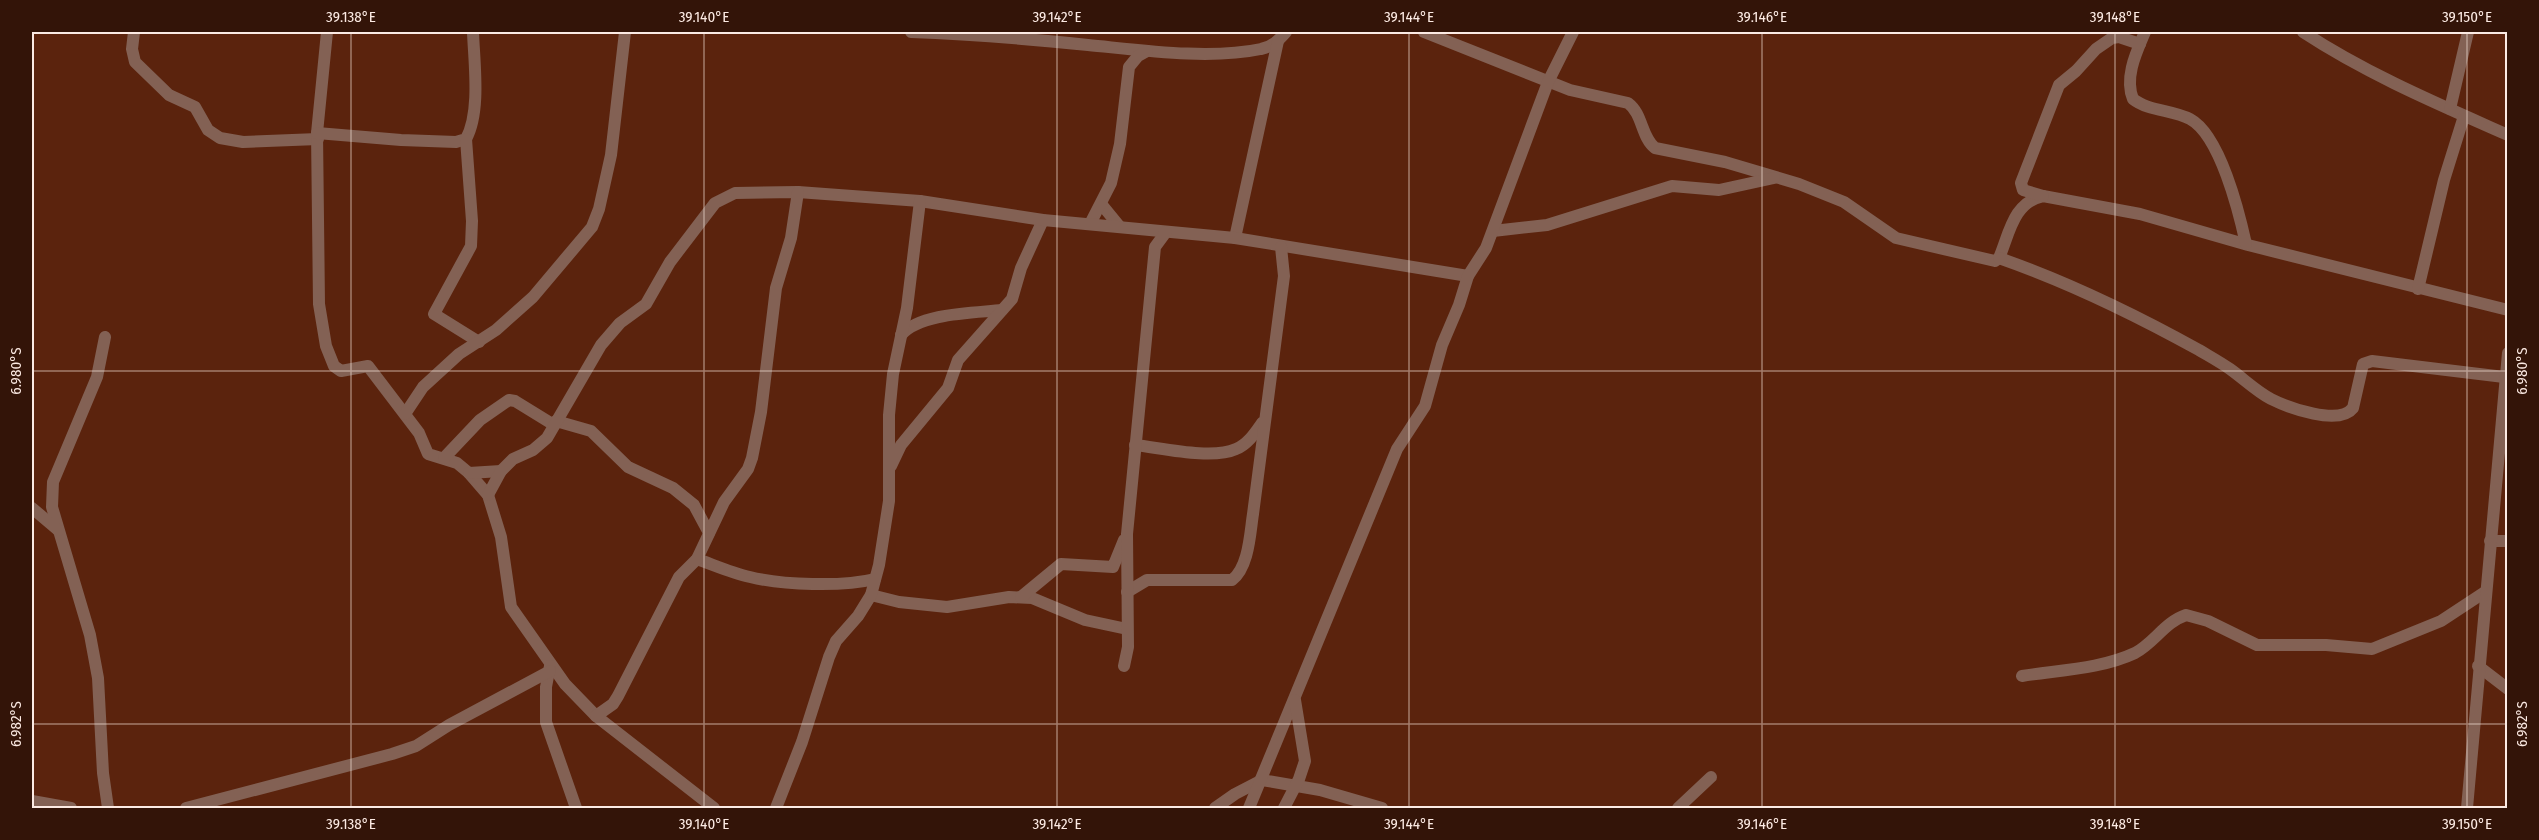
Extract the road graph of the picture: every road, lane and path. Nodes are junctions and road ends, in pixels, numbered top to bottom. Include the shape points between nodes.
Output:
1 (134, 32) edge
2 (327, 32) edge
3 (473, 32) edge
4 (625, 32) edge
5 (911, 32) edge
6 (1424, 32) edge
7 (1573, 32) edge
8 (2145, 32) edge
9 (2303, 32) edge
10 (2468, 32) edge
11 (1282, 36) edge
12 (2140, 44) junction
13 (1147, 51) junction
14 (1548, 82) junction
15 (2450, 109) junction
16 (2464, 116) junction
17 (2508, 135) edge
18 (318, 136) junction
19 (466, 139) junction
20 (1775, 178) junction
21 (798, 192) junction
22 (2043, 196) junction
23 (920, 201) junction
24 (1102, 205) junction
25 (1043, 220) junction
26 (1090, 224) junction
27 (1120, 227) junction
28 (1146, 230) junction
29 (1493, 231) junction
30 (1166, 232) junction
31 (1235, 238) junction
32 (2246, 244) junction
33 (1155, 247) junction
34 (1281, 247) junction
35 (1998, 258) junction
36 (1468, 276) junction
37 (2418, 289) junction
38 (1002, 310) junction
39 (2508, 310) edge
40 (900, 336) junction
41 (105, 338) dead end
42 (479, 342) junction
43 (2508, 353) edge
44 (2504, 377) junction
45 (405, 414) junction
46 (1264, 419) junction
47 (555, 423) junction
48 (1135, 445) junction
49 (444, 458) junction
50 (890, 467) junction
51 (501, 471) junction
52 (469, 473) junction
53 (488, 495) junction
54 (32, 508) edge
55 (60, 531) junction
56 (709, 534) junction
57 (1127, 534) junction
58 (2490, 541) junction
59 (2508, 542) edge
60 (697, 559) junction
61 (875, 579) junction
62 (1127, 592) junction
63 (2485, 592) junction
64 (871, 595) junction
65 (1021, 597) junction
66 (1127, 629) junction
67 (1124, 666) dead end
68 (2478, 666) junction
69 (550, 668) junction
70 (2022, 676) dead end
71 (2508, 689) edge
72 (1295, 698) junction
73 (613, 704) junction
74 (596, 716) junction
75 (608, 726) junction
76 (1711, 777) dead end
77 (1262, 780) junction
78 (1296, 784) junction
79 (32, 801) edge
80 (1363, 806) edge
81 (71, 808) edge
82 (108, 808) edge
83 (186, 808) edge
84 (576, 808) edge
85 (714, 808) edge
86 (776, 808) edge
87 (1215, 808) edge
88 (1249, 808) edge
89 (1284, 808) edge
90 (1382, 808) edge
91 (1678, 808) edge
92 (2467, 808) edge

1 - 18 street via 135,62 169,95 195,107 208,130 220,138 243,142
2 - 18 street
3 - 19 street via 474,96
4 - 42 street via 611,155 596,219 533,297
5 - 13 street via 987,34
6 - 14 street
7 - 14 street
8 - 12 street
9 - 15 street via 2335,53
10 - 15 street
11 - 13 street via 1263,49 1232,53
11 - 31 street
12 - 22 street via 2112,38 2059,85 2021,183 2023,190
12 - 32 street via 2132,67 2133,99 2189,118 2204,131 2226,175
13 - 24 street via 1129,67 1120,144
14 - 20 street via 1628,103 1655,148 1700,156
14 - 29 street
15 - 16 street
16 - 17 street
16 - 37 street
18 - 19 street via 456,142
18 - 45 street via 319,304 327,346 338,370 368,366
19 - 42 street via 471,246 434,314
20 - 29 street via 1719,190 1672,186 1547,225
20 - 35 street via 1844,202 1896,238 1991,261
21 - 23 street
21 - 47 street via 735,193 716,203 670,262 646,304 620,323 601,345
21 - 56 street via 791,238 776,288 756,445 748,469 724,502
22 - 32 street via 2140,214
22 - 35 street via 2021,208
23 - 25 street
23 - 40 street
24 - 26 street
24 - 27 street
25 - 26 street
25 - 38 street via 1012,299
26 - 27 street
27 - 28 street
28 - 30 street
28 - 33 street
29 - 36 street
30 - 31 street
30 - 33 street
31 - 34 street
32 - 37 street
33 - 48 street
34 - 36 street
34 - 46 street via 1284,276
35 - 44 street via 2066,283 2126,312 2210,357 2271,399 2319,414 2341,416 2353,408 2363,364 2372,361
36 - 72 street via 1442,345 1425,406 1397,449
37 - 39 street
38 - 40 street via 925,320
38 - 50 street via 958,360 948,388 901,446
40 - 50 street via 889,416
41 - 55 street via 98,377 53,482 52,507
42 - 45 street via 459,354 423,387
43 - 44 street
44 - 58 street
45 - 49 street via 428,454
46 - 48 street via 1245,444 1226,452
46 - 62 street via 1247,551 1236,577 1227,581 1147,580
47 - 49 street via 509,400 480,420
47 - 51 street via 534,450 513,459
47 - 56 street via 591,431 628,467 673,488 694,505
48 - 57 street
49 - 52 street
50 - 61 street via 889,501
51 - 52 street
51 - 53 street
52 - 53 street
53 - 69 street via 501,537 511,607
54 - 55 street
55 - 82 street via 90,635 98,678
56 - 60 street
57 - 62 street
57 - 65 street via 1113,567 1061,564
58 - 59 street
58 - 63 street
60 - 61 street via 768,580 839,584
60 - 73 street via 679,577
61 - 64 street
62 - 66 street
63 - 68 street
63 - 70 street via 2440,621 2372,649 2257,645 2208,621 2186,615 2172,621 2137,652 2097,665
64 - 65 street via 947,607
64 - 86 street via 836,641
65 - 66 street via 1041,600 1085,620
66 - 67 street
68 - 71 street
68 - 92 street
69 - 74 street
69 - 83 street via 416,746
69 - 84 street via 546,723
72 - 77 street
72 - 78 street via 1305,761
73 - 74 street
73 - 75 street
74 - 75 street
75 - 85 street
76 - 91 street
77 - 78 street
77 - 87 street
77 - 88 street
78 - 80 street
78 - 89 street
79 - 81 street
80 - 90 street

